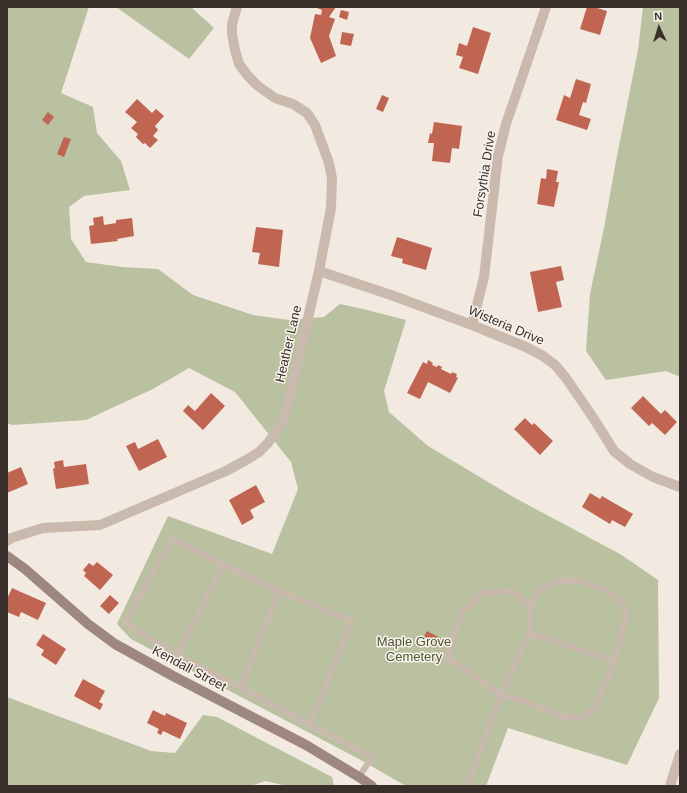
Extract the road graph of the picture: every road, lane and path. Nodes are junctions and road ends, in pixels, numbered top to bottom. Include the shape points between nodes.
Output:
1 (237, 7) edge
2 (546, 7) edge
3 (319, 271) junction
4 (472, 325) junction
5 (680, 487) edge
6 (7, 541) edge
7 (7, 556) edge
8 (222, 565) junction
9 (279, 591) junction
10 (530, 605) junction
11 (530, 633) junction
12 (177, 655) junction
13 (615, 661) junction
14 (241, 687) junction
15 (501, 695) junction
16 (310, 724) junction
17 (680, 754) edge
18 (359, 777) junction
19 (372, 786) edge
20 (467, 786) edge
21 (670, 786) edge

1 - 3 street, Heather Lane via 232,34 242,68 252,81 275,98 293,104 307,113 315,125 330,163 330,208
2 - 4 street, Forsythia Drive via 506,124 498,156 484,277
3 - 4 street, Wisteria Drive
3 - 6 street, Heather Lane via 284,420 259,452 226,471 100,525 43,528
4 - 5 street, Wisteria Drive via 526,347 555,365 586,406 614,451 652,477
7 - 18 street, Kendall Street via 114,644 306,745
8 - 9 lane
8 - 12 lane
8 - 12 lane via 172,539 125,623
9 - 14 lane
9 - 16 lane via 352,620
10 - 11 lane
10 - 13 lane via 541,589 559,582 580,581 606,590 623,602 626,618
10 - 15 lane via 512,591 483,593 462,612 447,658
11 - 13 lane
11 - 15 lane
12 - 14 lane
13 - 15 lane via 595,706 581,718 564,717
14 - 16 lane
15 - 20 lane
16 - 18 lane via 372,757
17 - 21 street
18 - 19 street, Kendall Street

